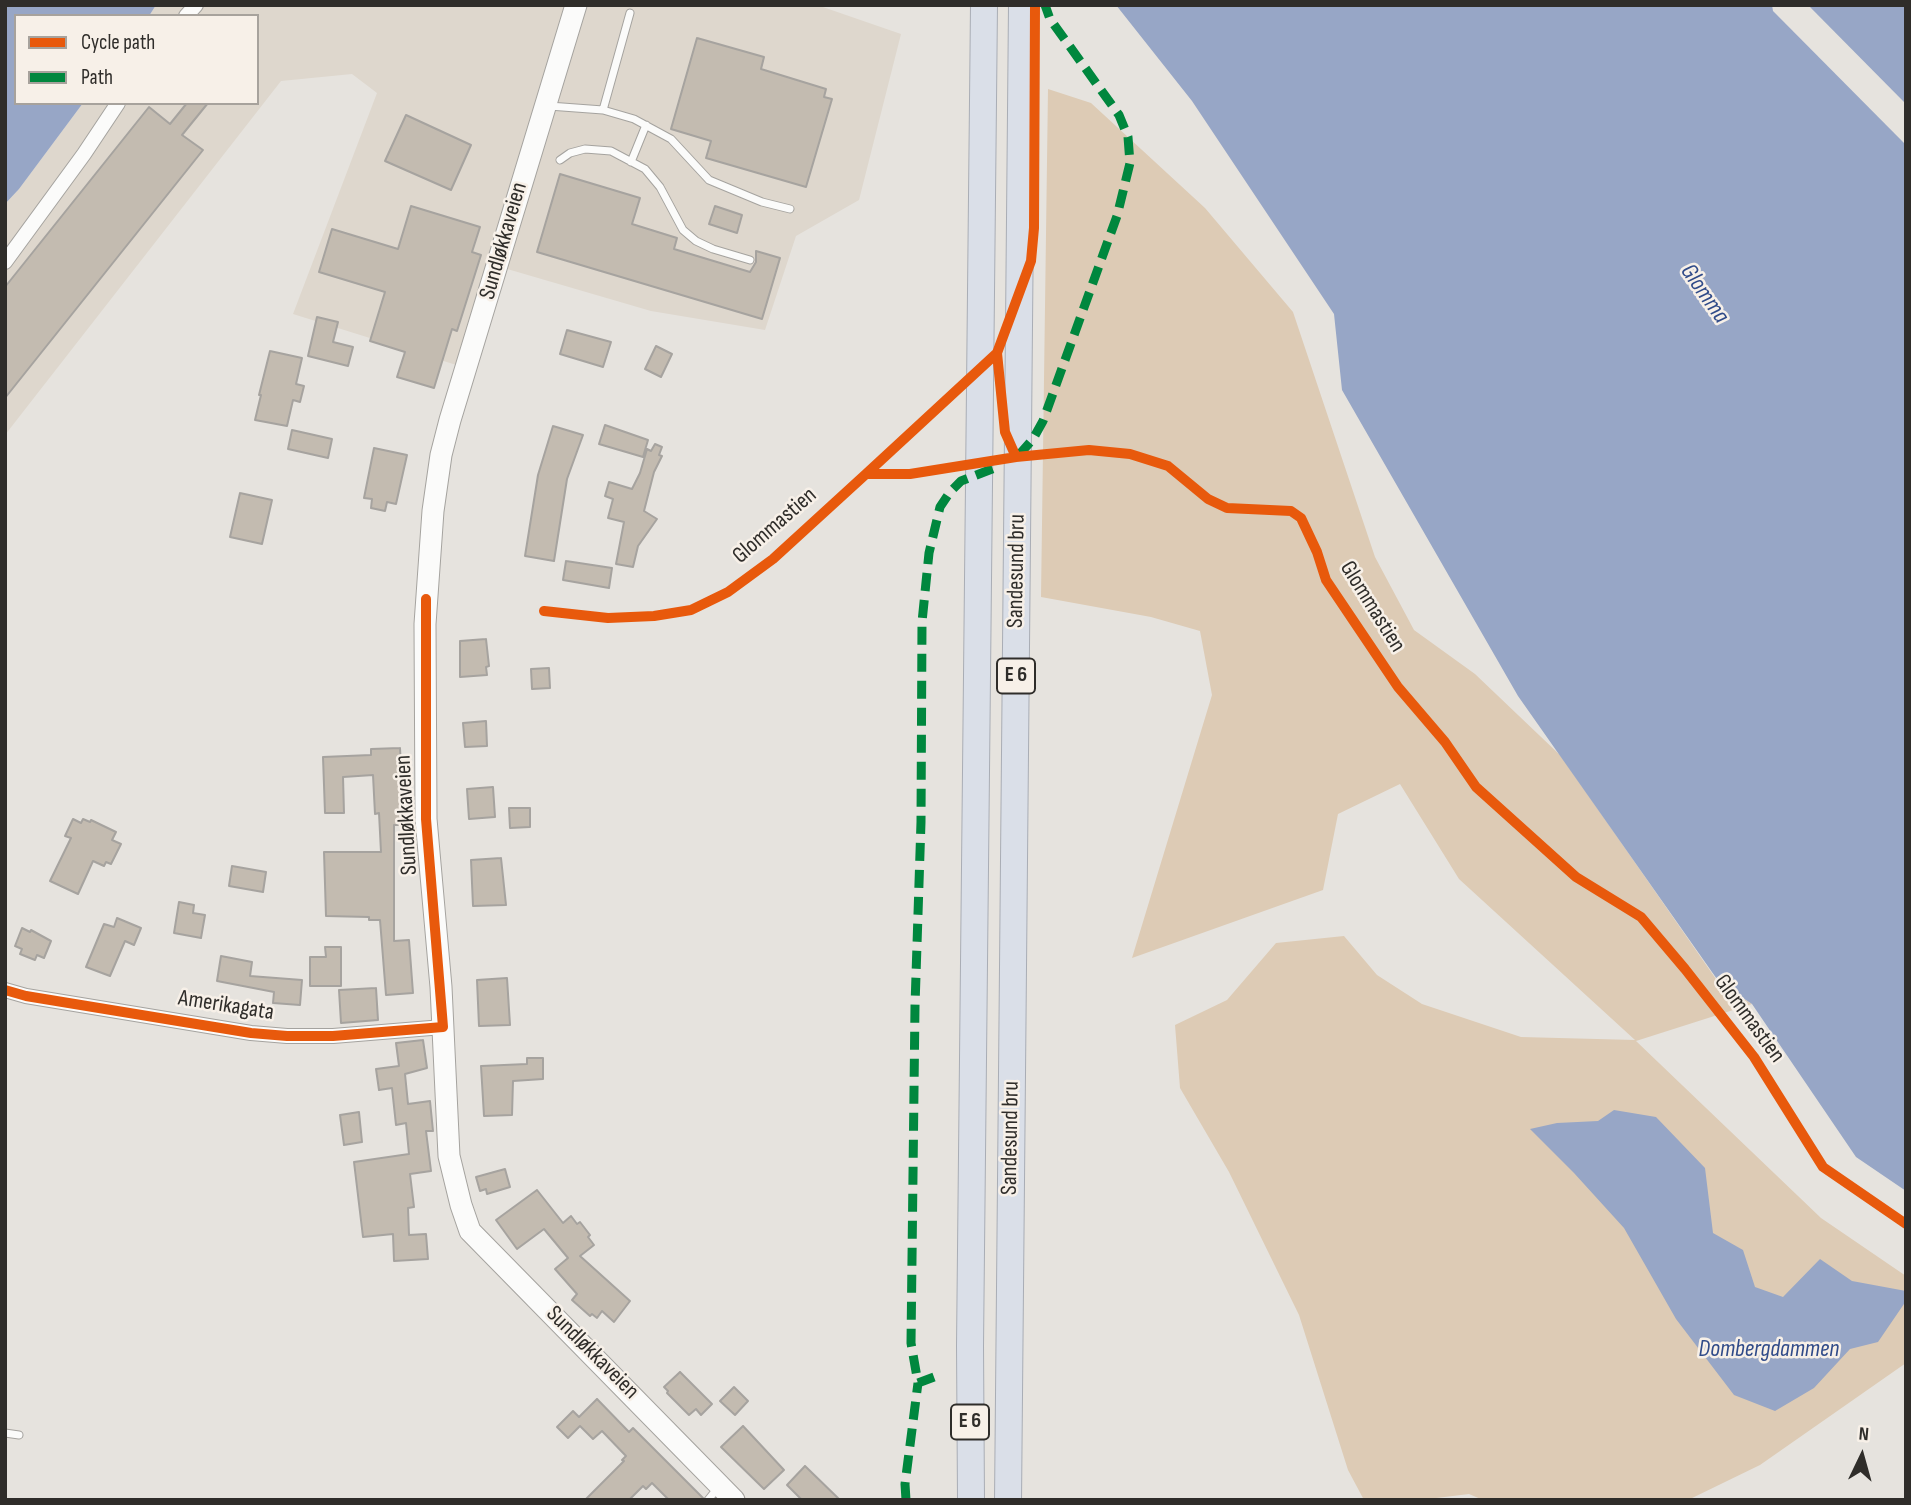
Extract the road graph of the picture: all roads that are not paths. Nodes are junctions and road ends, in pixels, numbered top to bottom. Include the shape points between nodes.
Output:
1 (576, 5) edge
2 (984, 5) edge
3 (1023, 5) edge
4 (630, 13) dead end
5 (117, 105) edge
6 (545, 106) junction
7 (603, 110) junction
8 (646, 125) junction
9 (560, 160) dead end
10 (631, 162) junction
11 (790, 209) dead end
12 (750, 260) dead end
13 (5, 262) edge
14 (5, 990) edge
15 (443, 1027) junction
16 (5, 1433) edge
17 (19, 1435) dead end
18 (721, 1495) edge
19 (971, 1500) edge
20 (1008, 1500) edge

1 - 6 main road, Sundløkkaveien
2 - 19 highway, Sandesund bru / E 6
3 - 20 highway, Sandesund bru / E 6
4 - 7 lane
5 - 13 street
6 - 7 lane
6 - 15 main road, Sundløkkaveien via 450,420 433,511 425,624 426,819
7 - 8 lane
8 - 10 lane
8 - 11 lane via 671,139 709,180
9 - 10 lane via 585,149 611,151
10 - 12 lane via 645,169 660,187 683,230 696,241
14 - 15 street, Amerikagata via 275,1035 333,1036
15 - 18 main road, Sundløkkaveien via 449,1156 470,1231 652,1413
16 - 17 lane

